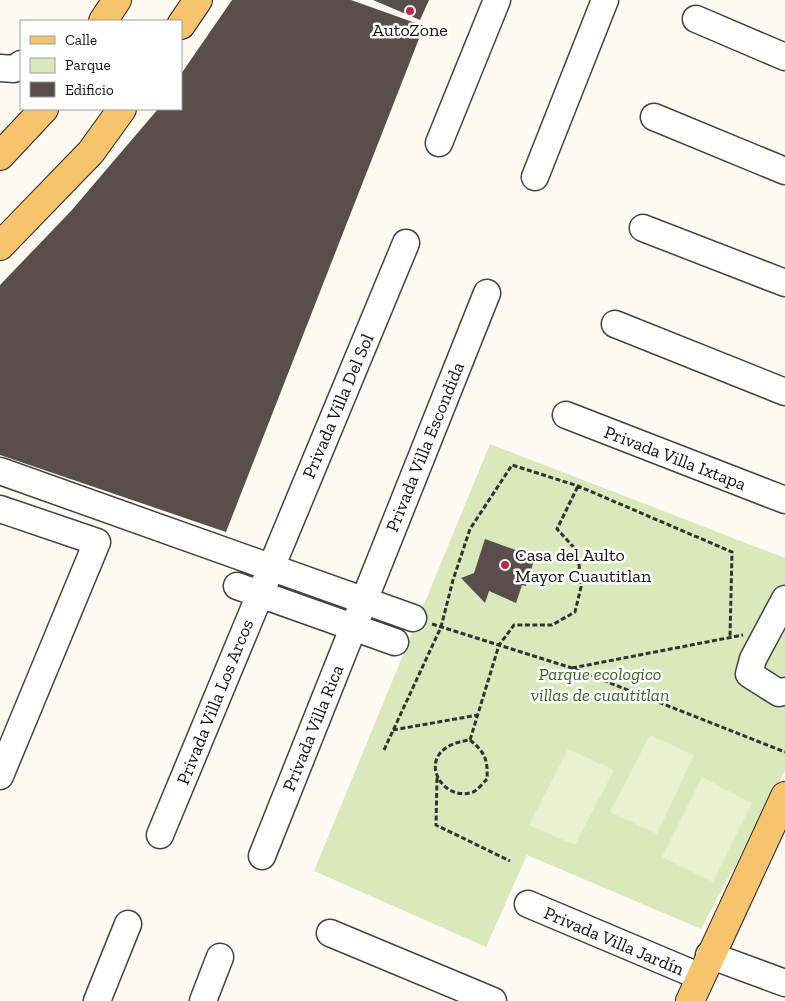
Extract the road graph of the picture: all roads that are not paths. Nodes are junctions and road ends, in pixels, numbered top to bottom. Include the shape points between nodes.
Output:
1 (116, 0) edge
2 (497, 0) edge
3 (605, 0) edge
4 (696, 19) dead end
5 (104, 20) edge
6 (785, 57) edge
7 (20, 64) edge
8 (0, 68) edge
9 (43, 110) edge
10 (121, 110) edge
11 (654, 117) dead end
12 (439, 143) dead end
13 (0, 156) edge
14 (785, 171) edge
15 (535, 177) dead end
16 (644, 228) dead end
17 (406, 243) dead end
18 (0, 246) edge
19 (785, 283) edge
20 (487, 293) dead end
21 (615, 324) dead end
22 (785, 392) edge
23 (566, 415) dead end
24 (0, 471) edge
25 (785, 500) edge
26 (0, 509) edge
27 (110, 511) junction
28 (97, 542) junction
29 (270, 568) junction
30 (248, 589) junction
31 (785, 599) edge
32 (363, 600) junction
33 (413, 618) road end
34 (353, 627) junction
35 (395, 642) dead end
36 (785, 691) edge
37 (0, 776) edge
38 (784, 801) edge
39 (160, 835) dead end
40 (262, 856) dead end
41 (528, 904) dead end
42 (128, 924) dead end
43 (330, 933) dead end
44 (220, 958) dead end
45 (700, 978) edge
46 (785, 983) edge
47 (97, 1001) edge
48 (203, 1001) edge
49 (493, 1001) edge

1 - 5 main road
2 - 12 street
3 - 15 street
4 - 6 street
7 - 8 street via 8,70
9 - 13 main road
10 - 18 main road via 91,152
11 - 14 street
16 - 19 street
17 - 29 street, Privada Villa Del Sol
20 - 32 street, Privada Villa Escondida
21 - 22 street
23 - 25 street, Privada Villa Ixtapa
24 - 27 street
26 - 28 street
27 - 28 street
27 - 29 street
28 - 37 street
29 - 30 street, Privada Villa Los Arcos
29 - 32 street
30 - 34 street
30 - 39 street, Privada Villa Los Arcos
31 - 36 street via 753,659 749,674 779,693
32 - 33 street
32 - 34 street, Privada Villa Rica
34 - 35 street
34 - 40 street, Privada Villa Rica
38 - 45 main road
41 - 45 street, Privada Villa Jardín
42 - 47 street
43 - 49 street
44 - 48 street
45 - 46 street, Privada Villa Jardín

